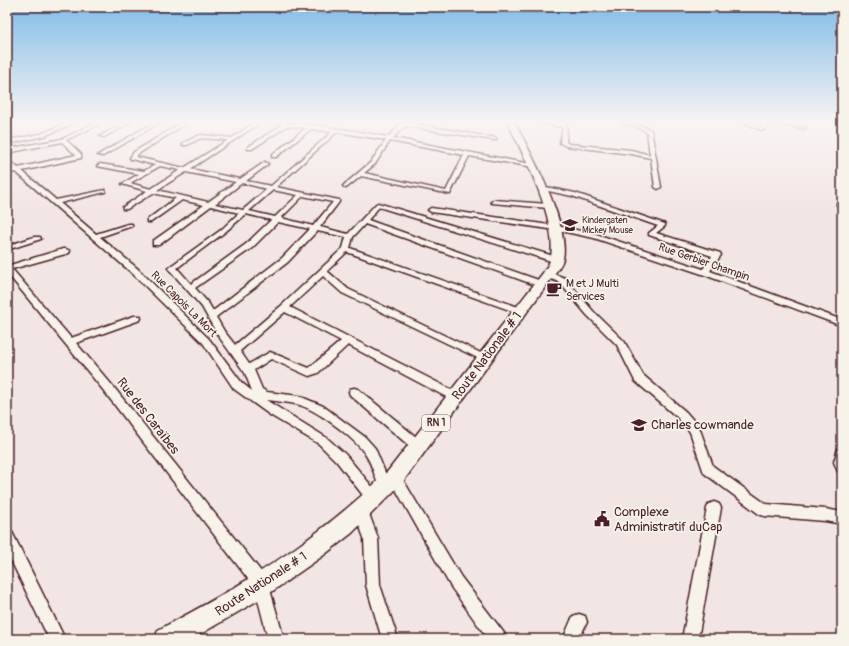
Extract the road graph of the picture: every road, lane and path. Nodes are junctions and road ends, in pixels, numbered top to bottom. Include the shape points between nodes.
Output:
1 (75, 153) edge
2 (104, 153) edge
3 (136, 153) edge
4 (211, 153) edge
5 (278, 153) edge
6 (311, 153) edge
7 (380, 153) edge
8 (468, 153) joint
9 (525, 153) edge
10 (636, 153) edge
11 (653, 153) edge
12 (101, 155) dead end
13 (274, 156) dead end
14 (654, 157) junction
15 (7, 161) edge
16 (265, 164) dead end
17 (159, 165) junction
18 (100, 166) dead end
19 (531, 166) junction
20 (17, 170) junction
21 (187, 170) junction
22 (7, 172) edge
23 (144, 173) junction
24 (360, 174) junction
25 (243, 181) junction
26 (346, 186) dead end
27 (272, 187) junction
28 (658, 187) dead end
29 (542, 188) junction
30 (104, 191) dead end
31 (152, 191) junction
32 (303, 193) junction
33 (181, 198) junction
34 (55, 202) junction
35 (494, 202) dead end
36 (211, 205) junction
37 (548, 206) junction
38 (125, 208) dead end
39 (431, 210) dead end
40 (246, 212) junction
41 (276, 219) junction
42 (149, 221) dead end
43 (363, 221) junction
44 (130, 225) dead end
45 (316, 227) junction
46 (556, 228) junction
47 (95, 236) junction
48 (350, 236) junction
49 (37, 239) dead end
50 (156, 243) dead end
51 (7, 248) edge
52 (346, 249) junction
53 (66, 251) dead end
54 (557, 260) junction
55 (7, 268) edge
56 (323, 272) junction
57 (705, 272) junction
58 (545, 279) junction
59 (190, 288) junction
60 (284, 308) junction
61 (522, 311) junction
62 (212, 316) junction
63 (137, 318) dead end
64 (842, 323) edge
65 (347, 341) junction
66 (69, 342) junction
67 (234, 351) junction
68 (486, 359) junction
69 (248, 369) junction
70 (354, 392) dead end
71 (456, 397) junction
72 (418, 446) junction
73 (379, 493) junction
74 (714, 508) dead end
75 (842, 518) edge
76 (7, 537) edge
77 (262, 584) junction
78 (579, 622) dead end
79 (56, 639) edge
80 (167, 639) edge
81 (276, 639) edge
82 (390, 639) edge
83 (498, 639) edge
84 (571, 639) edge
85 (690, 639) edge

1 - 20 street via 79,157
2 - 12 street
3 - 17 street via 133,158
4 - 21 street
5 - 13 street
6 - 27 street
7 - 24 street
8 - 19 street
8 - 24 street via 448,193
9 - 19 main road, Route Nationale # 1 / RN 1
10 - 14 street
11 - 14 street
14 - 28 street
15 - 20 street, Rue Capois La Mort
16 - 25 street
17 - 21 street
17 - 23 street
18 - 23 street
19 - 29 main road, Route Nationale # 1 / RN 1
20 - 22 street
20 - 34 street, Rue Capois La Mort
21 - 25 street
21 - 31 street
23 - 31 street via 125,184
24 - 26 street
25 - 27 street
25 - 36 street
27 - 32 street
27 - 40 street
29 - 37 main road, Route Nationale # 1 / RN 1
29 - 57 street via 573,194 663,225 651,234 717,255
30 - 34 street
31 - 33 street
31 - 38 street
32 - 41 street
32 - 45 street via 337,200
33 - 36 street
33 - 42 street
34 - 47 street, Rue Capois La Mort
35 - 37 street
36 - 40 street
36 - 50 street
37 - 46 main road, Route Nationale # 1 / RN 1
39 - 46 street, Rue Gerbier Champin
40 - 41 street
40 - 59 street via 223,232 172,268
41 - 45 street
41 - 59 street via 249,246
43 - 48 street
43 - 54 street via 376,206 380,205
43 - 58 street
44 - 47 street
45 - 48 street
45 - 62 street via 285,260
46 - 54 main road, Route Nationale # 1 / RN 1
46 - 57 street, Rue Gerbier Champin via 596,236
47 - 73 street, Rue Capois La Mort via 206,341 238,386 274,412 323,441
48 - 52 street
49 - 51 street
52 - 56 street
52 - 61 street
53 - 55 street
54 - 58 main road, Route Nationale # 1 / RN 1
55 - 66 street, Rue des Caraïbes
56 - 60 street
56 - 68 street via 345,291
57 - 64 street, Rue Gerbier Champin
58 - 61 main road, Route Nationale # 1 / RN 1
58 - 75 street via 562,280 590,313 621,343 639,378 682,415 695,430 708,469 764,510
59 - 62 street
60 - 65 street
60 - 67 street
61 - 68 main road, Route Nationale # 1 / RN 1
62 - 67 street
63 - 66 street
65 - 69 street via 309,372 270,355
65 - 71 street
66 - 77 street, Rue des Caraïbes
67 - 69 street
68 - 71 main road, Route Nationale # 1 / RN 1
69 - 73 street via 258,392 265,396 299,400 319,409 361,440 371,452
70 - 72 street
71 - 72 main road, Route Nationale # 1 / RN 1
72 - 73 main road, Route Nationale # 1 / RN 1
73 - 77 main road, Route Nationale # 1 / RN 1 via 328,540
73 - 82 street via 371,538 373,585
73 - 83 street via 456,582
74 - 85 street
76 - 79 street
77 - 80 main road, Route Nationale # 1 / RN 1 via 208,618
77 - 81 street
78 - 84 street

